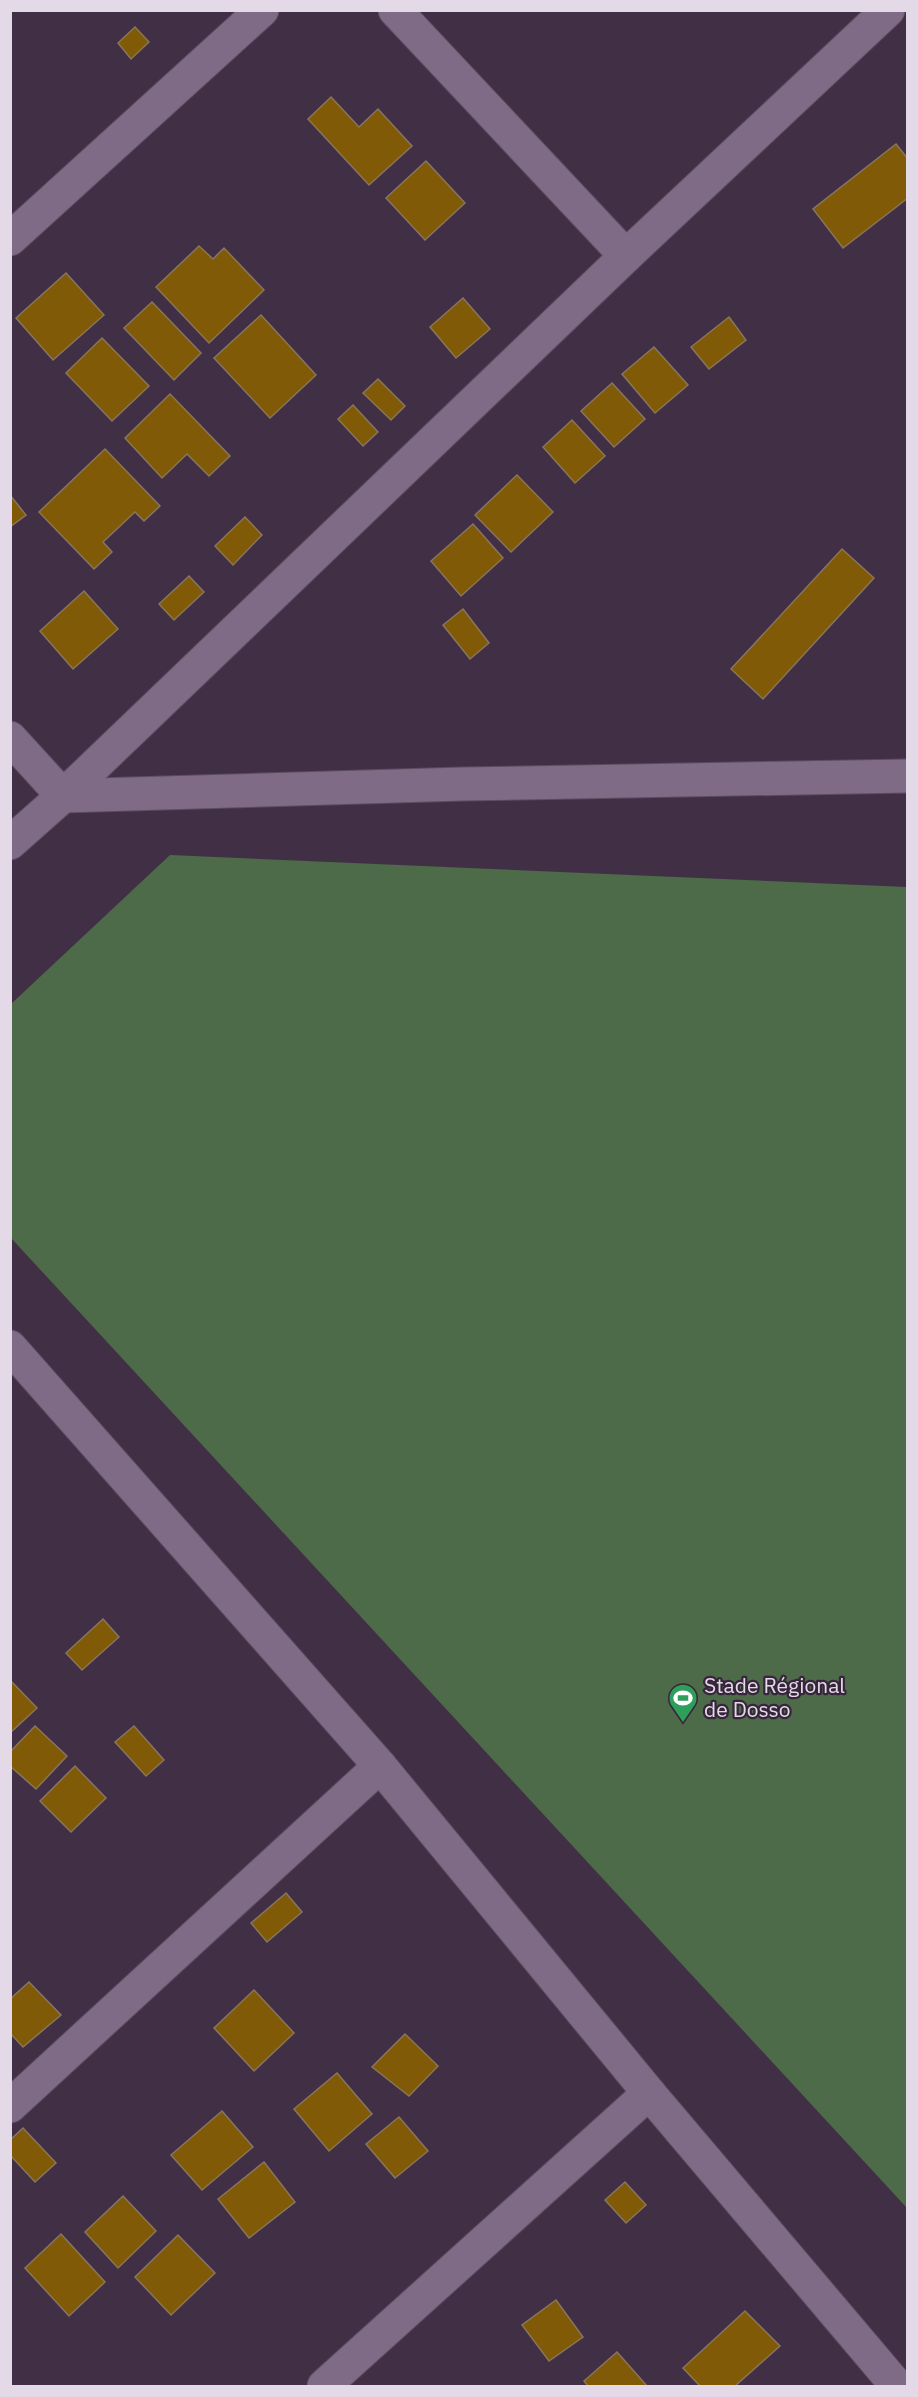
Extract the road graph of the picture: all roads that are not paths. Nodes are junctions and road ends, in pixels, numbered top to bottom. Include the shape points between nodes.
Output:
1 (262, 10) edge
2 (395, 10) edge
3 (888, 10) edge
4 (10, 239) edge
5 (626, 256) junction
6 (10, 738) edge
7 (908, 776) edge
8 (63, 796) junction
9 (10, 843) edge
10 (10, 1347) edge
11 (380, 1766) junction
12 (649, 2093) junction
13 (13, 2097) edge
14 (324, 2386) edge
15 (897, 2386) edge

1 - 4 street
2 - 5 street
3 - 5 street
5 - 8 street
6 - 8 street
7 - 8 street
8 - 9 street
10 - 11 street
11 - 12 street
11 - 13 street
12 - 14 street
12 - 15 street

